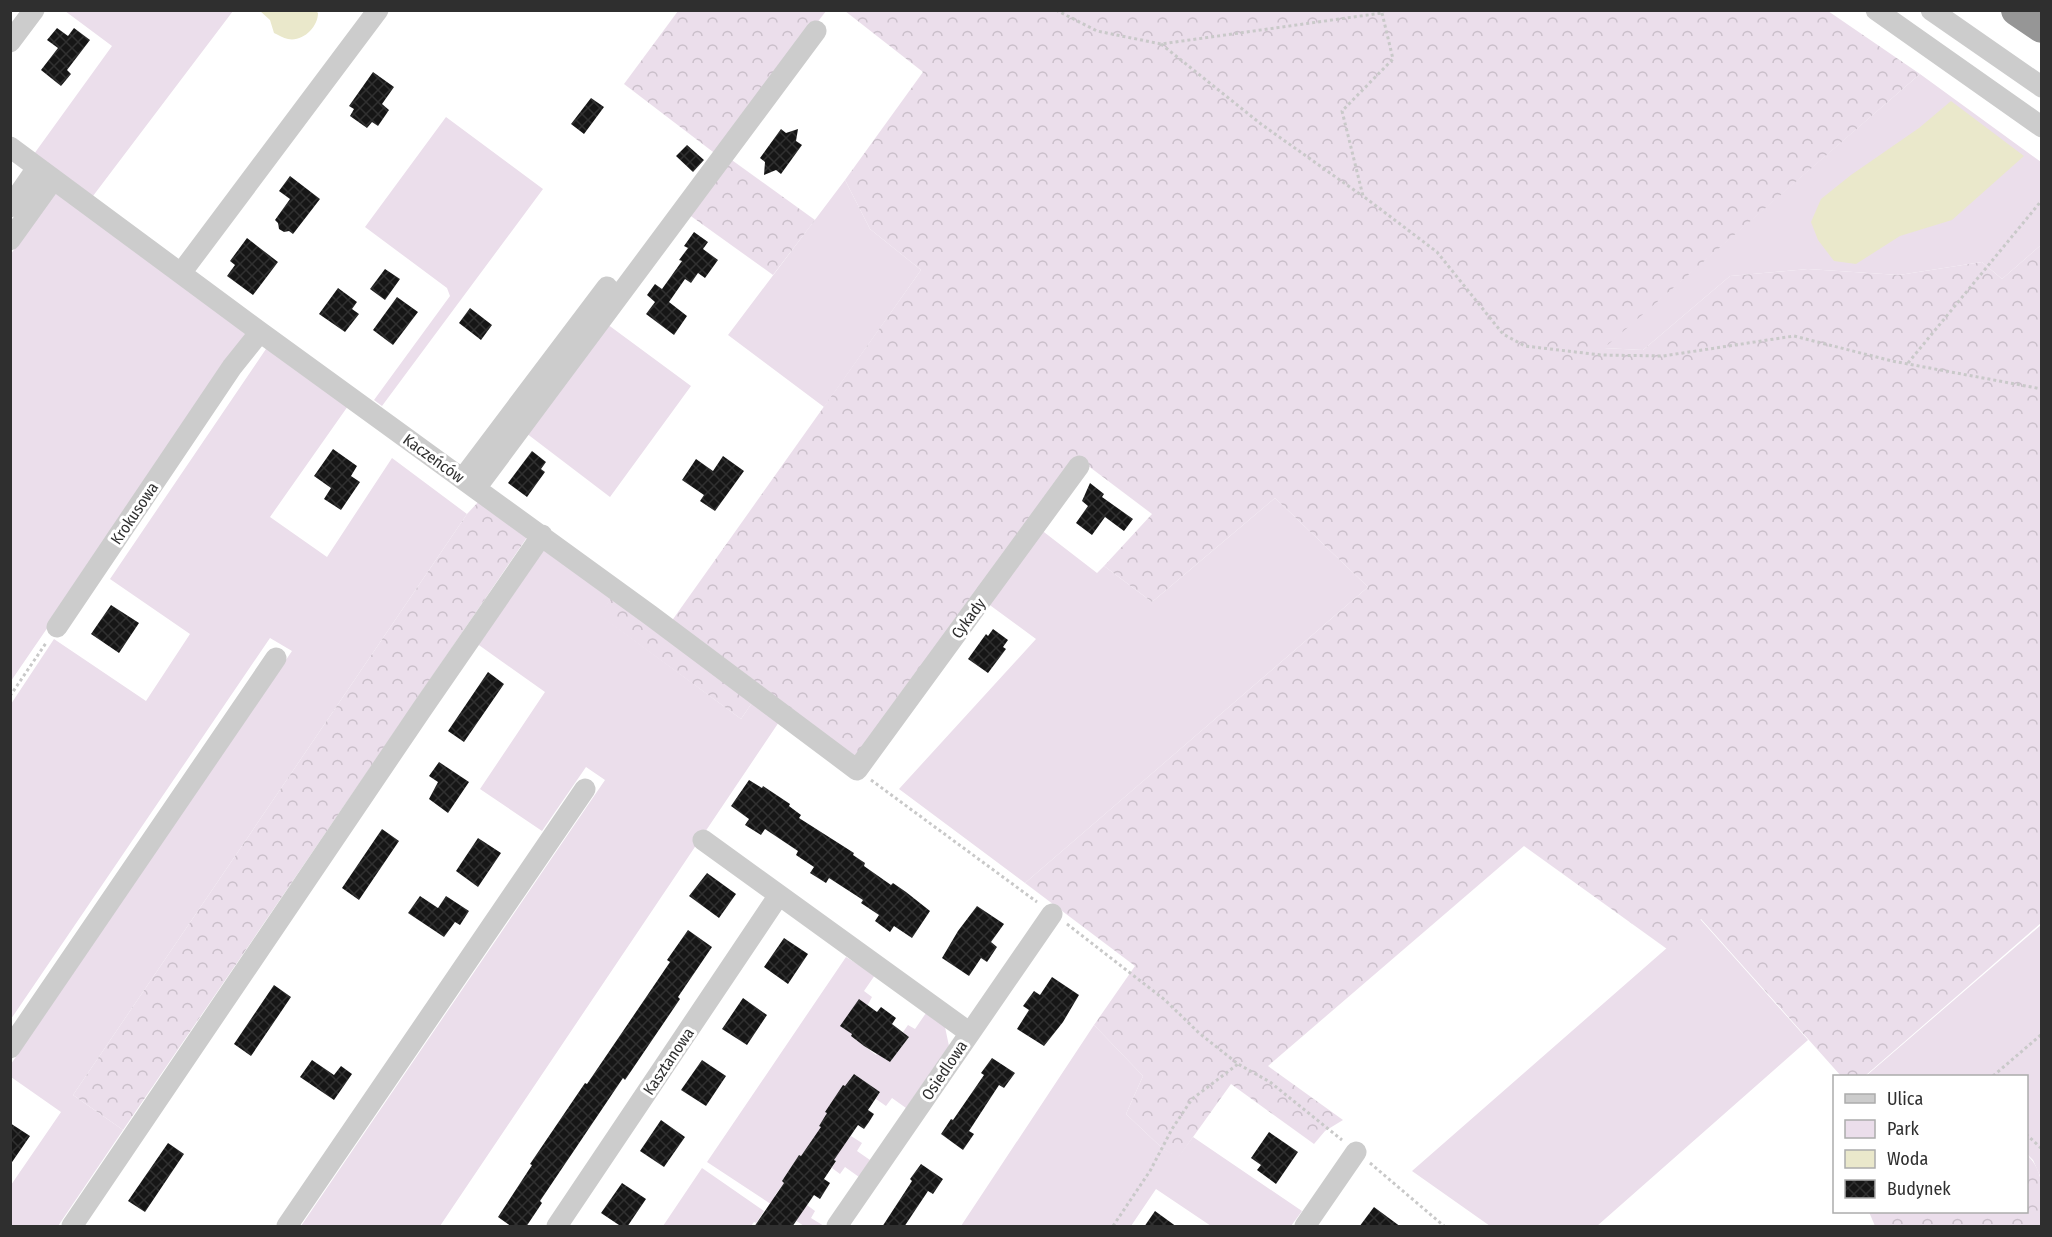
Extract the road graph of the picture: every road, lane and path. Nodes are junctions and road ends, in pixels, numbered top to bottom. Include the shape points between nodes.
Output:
1 (34, 10) edge
2 (378, 10) edge
3 (1056, 10) edge
4 (1876, 10) edge
5 (1932, 10) edge
6 (2018, 10) edge
7 (1383, 12) edge
8 (2042, 27) edge
9 (816, 31) dead end
10 (10, 42) edge
11 (1161, 44) junction
12 (2042, 87) edge
13 (2039, 119) edge
14 (10, 147) edge
15 (45, 174) junction
16 (1363, 196) junction
17 (2042, 200) edge
18 (10, 207) edge
19 (653, 227) dead end
20 (10, 240) edge
21 (181, 273) junction
22 (260, 332) junction
23 (1907, 363) junction
24 (2042, 389) edge
25 (1079, 466) dead end
26 (469, 483) junction
27 (542, 535) junction
28 (57, 627) joint
29 (276, 658) dead end
30 (10, 696) edge
31 (857, 770) joint
32 (585, 789) dead end
33 (704, 840) dead end
34 (780, 895) junction
35 (1052, 914) dead end
36 (970, 1033) junction
37 (2042, 1034) edge
38 (10, 1048) edge
39 (1995, 1075) edge
40 (2028, 1136) edge
41 (2042, 1149) edge
42 (1356, 1152) junction
43 (72, 1227) edge
44 (287, 1227) edge
45 (557, 1227) edge
46 (837, 1227) edge
47 (1113, 1227) edge
48 (1305, 1227) edge
49 (1444, 1227) edge

1 - 10 street
2 - 21 street
3 - 11 path via 1097,31
4 - 13 street
5 - 12 street
6 - 8 highway
7 - 11 path
7 - 16 path via 1394,59 1342,111
9 - 26 street
11 - 16 path
14 - 15 street, Kaczeńców
15 - 18 street
15 - 20 street
15 - 21 street, Kaczeńców
16 - 23 path via 1437,252 1503,334 1525,346 1601,356 1663,356 1794,336
17 - 23 path
19 - 26 street
21 - 22 street, Kaczeńców
22 - 26 street, Kaczeńców
22 - 28 street, Krokusowa via 232,367
23 - 24 path
25 - 31 street, Cykady
26 - 27 street, Kaczeńców
27 - 31 street, Kaczeńców
27 - 43 street
28 - 30 path
29 - 38 street
32 - 44 street
33 - 34 street
34 - 36 street
34 - 45 street, Kasztanowa
35 - 36 street, Osiedlowa
36 - 46 street, Osiedlowa
37 - 39 path
40 - 41 path
42 - 47 path via 1270,1082 1238,1064 1192,1099
42 - 48 street
42 - 49 path

